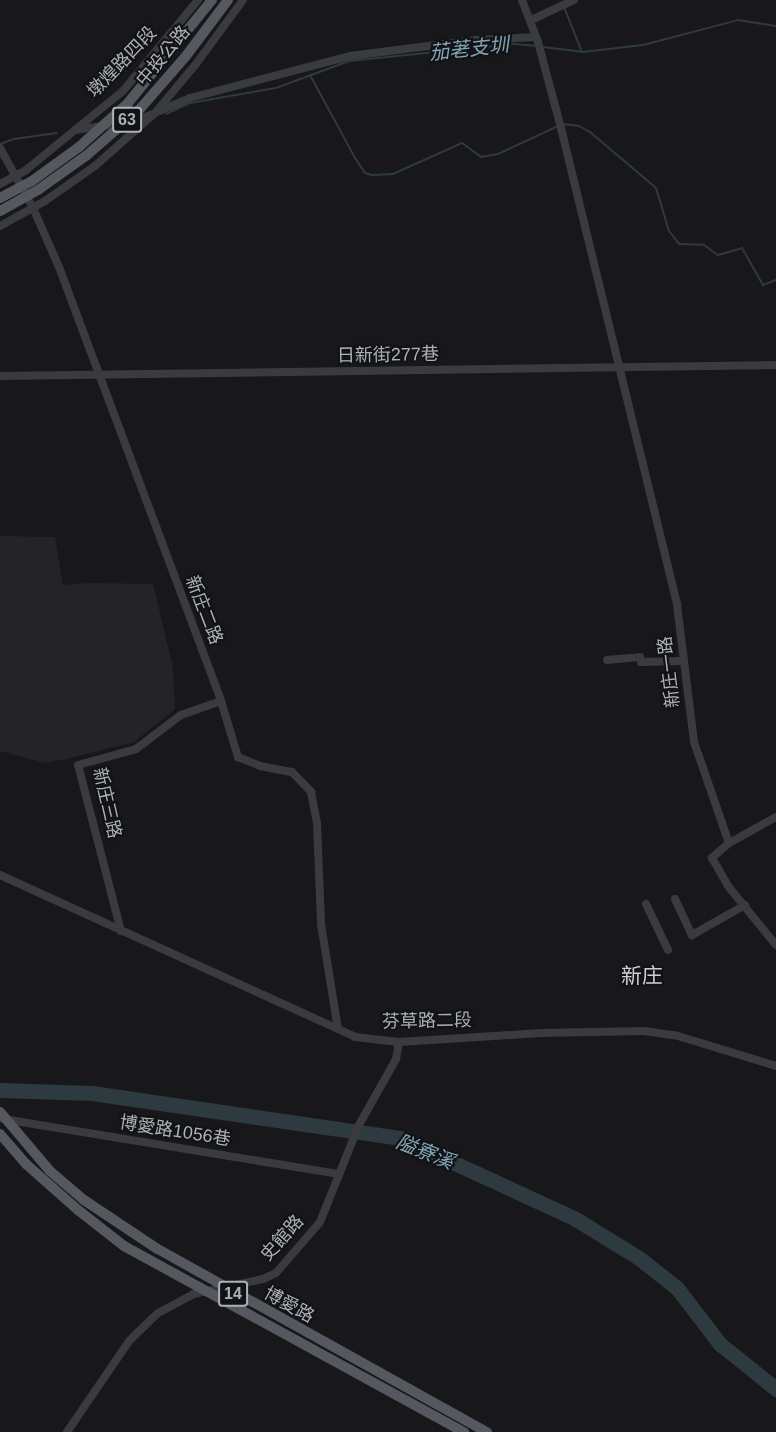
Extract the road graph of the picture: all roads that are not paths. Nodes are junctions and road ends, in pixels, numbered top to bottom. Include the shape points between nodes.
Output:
1 (198, 0) edge
2 (212, 0) edge
3 (228, 0) edge
4 (243, 0) edge
5 (522, 0) edge
6 (574, 0) edge
7 (531, 20) junction
8 (538, 43) junction
9 (154, 113) junction
10 (75, 130) junction
11 (0, 148) edge
12 (15, 176) junction
13 (0, 184) edge
14 (0, 198) edge
15 (33, 208) junction
16 (0, 211) edge
17 (0, 226) edge
18 (776, 365) edge
19 (619, 368) junction
20 (0, 376) edge
21 (99, 376) junction
22 (607, 660) dead end
23 (684, 661) junction
24 (221, 701) junction
25 (776, 817) edge
26 (729, 843) junction
27 (0, 875) edge
28 (675, 899) dead end
29 (646, 904) dead end
30 (745, 905) junction
31 (122, 931) junction
32 (776, 945) edge
33 (668, 950) dead end
34 (338, 1029) junction
35 (399, 1042) junction
36 (776, 1066) edge
37 (2, 1117) edge
38 (0, 1134) edge
39 (341, 1171) junction
40 (224, 1289) junction
41 (206, 1290) junction
42 (67, 1432) edge
43 (464, 1432) edge
44 (487, 1432) edge

1 - 10 street, 墩煌路四段 via 123,91
2 - 14 main road, 中投公路 / 63, bridge via 128,103 79,147 32,181
3 - 16 main road, 中投公路 / 63, bridge via 139,110 87,155
4 - 9 street
5 - 7 street, 新庄一路
6 - 7 street
7 - 8 street, 新庄一路
8 - 9 street via 475,40 350,56 190,98
8 - 19 street, 新庄一路
9 - 10 street via 136,121
9 - 15 street via 95,165
10 - 12 street, 墩煌路四段
11 - 12 street, 新庄二路
12 - 13 street, 墩煌路四段
12 - 15 street, 新庄二路
15 - 17 street
15 - 21 street, 新庄二路
18 - 19 street, 日新街277巷
19 - 21 street, 日新街277巷
19 - 23 street, 新庄一路 via 677,605
20 - 21 street, 日新街277巷
21 - 24 street, 新庄二路
22 - 23 street via 640,657 641,662
23 - 26 street, 新庄一路 via 694,742
24 - 31 street, 新庄三路 via 181,715 136,749 78,765
24 - 34 street, 新庄二路 via 238,757 292,772 311,792 317,823 321,924
25 - 26 street
26 - 30 street via 712,858
27 - 31 street, 芬草路二段
28 - 30 street via 692,935
29 - 33 street
30 - 32 street
31 - 34 street, 芬草路二段
34 - 35 street, 芬草路二段 via 355,1037
35 - 36 street, 芬草路二段 via 644,1031 678,1036
35 - 39 street, 史館路 via 396,1059 359,1125
37 - 39 street, 博愛路1056巷
37 - 40 main road, 博愛路 / 14 via 50,1171 84,1200
38 - 41 main road, 博愛路 / 14 via 60,1195 124,1246
39 - 40 street, 史館路 via 320,1222 276,1273
40 - 41 street, 史館路
40 - 44 main road, 博愛路 / 14
41 - 42 street, 史館路 via 158,1313 129,1341
41 - 43 main road, 博愛路 / 14

